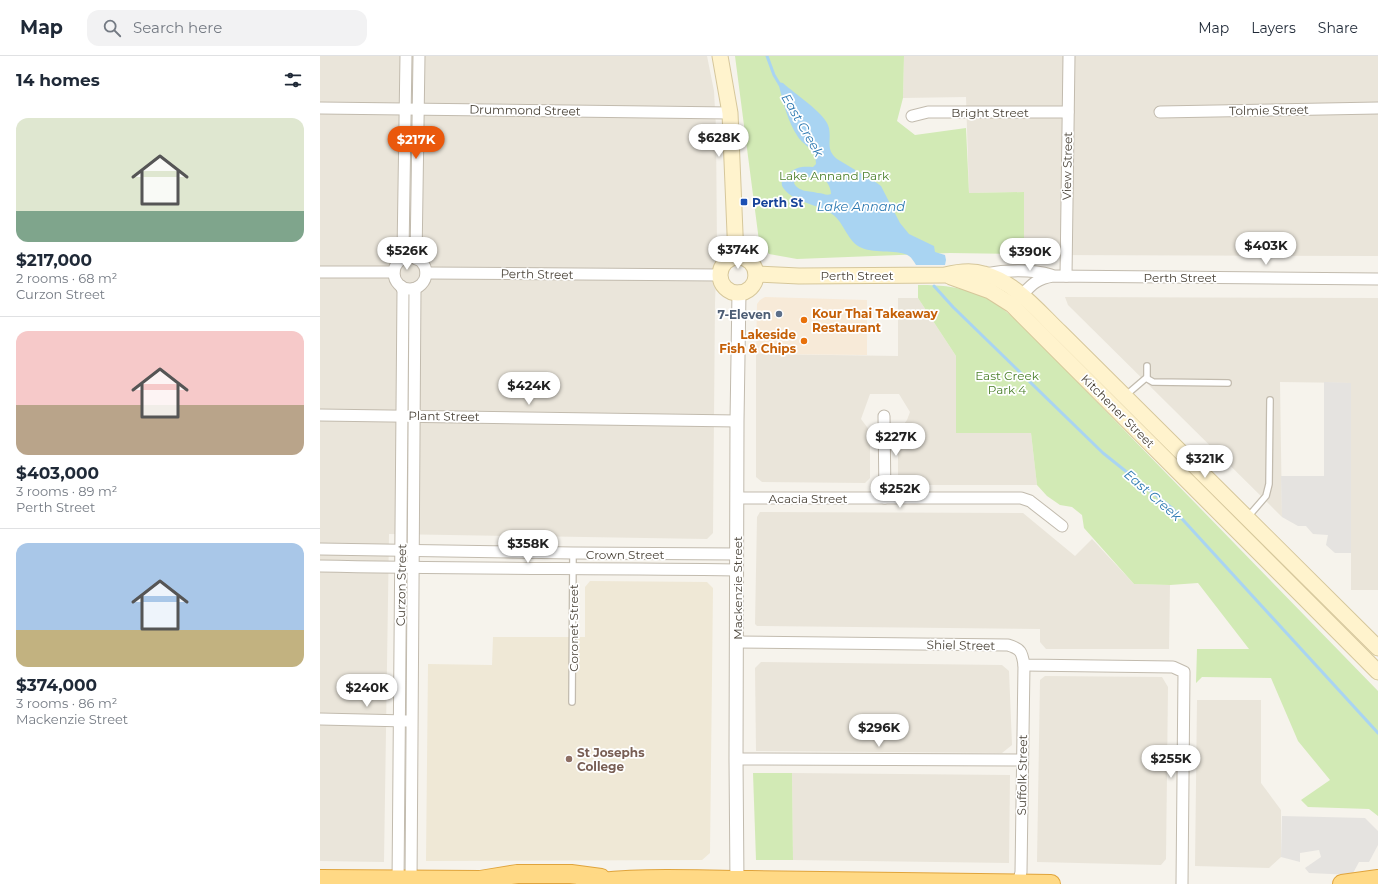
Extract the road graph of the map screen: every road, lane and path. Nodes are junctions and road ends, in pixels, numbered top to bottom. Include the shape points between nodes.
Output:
1 (406, 56) edge
2 (419, 56) edge
3 (720, 56) edge
4 (1069, 56) edge
5 (320, 108) edge
6 (1378, 108) edge
7 (405, 109) junction
8 (418, 109) junction
9 (1068, 112) junction
10 (1160, 112) dead end
11 (730, 113) junction
12 (912, 116) dead end
13 (736, 257) junction
14 (416, 259) junction
15 (401, 260) junction
16 (320, 272) edge
17 (394, 272) junction
18 (426, 273) junction
19 (756, 274) junction
20 (984, 274) junction
21 (720, 275) junction
22 (945, 275) junction
23 (1053, 276) junction
24 (1066, 276) junction
25 (1378, 279) edge
26 (400, 286) junction
27 (415, 288) junction
28 (739, 292) junction
29 (1017, 300) junction
30 (1147, 366) dead end
31 (1147, 378) junction
32 (1228, 383) dead end
33 (1124, 396) junction
34 (1270, 400) dead end
35 (320, 415) edge
36 (408, 416) junction
37 (884, 416) dead end
38 (737, 421) junction
39 (737, 498) junction
40 (885, 498) junction
41 (1246, 518) junction
42 (1062, 526) dead end
43 (320, 549) edge
44 (401, 550) junction
45 (414, 551) junction
46 (573, 553) junction
47 (737, 554) junction
48 (320, 566) edge
49 (414, 567) junction
50 (401, 568) junction
51 (573, 568) junction
52 (737, 570) junction
53 (1306, 576) junction
54 (1294, 587) junction
55 (736, 642) junction
56 (1377, 647) edge
57 (1024, 665) junction
58 (1378, 672) edge
59 (572, 702) dead end
60 (320, 719) edge
61 (400, 720) junction
62 (412, 721) junction
63 (736, 759) junction
64 (1022, 760) junction
65 (320, 879) edge
66 (1378, 879) edge
67 (480, 880) junction
68 (612, 880) junction
69 (405, 882) edge
70 (737, 882) edge
71 (506, 884) edge
72 (585, 884) edge
73 (1018, 884) edge
74 (1051, 884) edge
75 (1182, 884) edge
76 (1342, 884) edge

1 - 7 street
2 - 8 street
3 - 11 main road
4 - 9 street, View Street
5 - 7 street, Drummond Street
6 - 10 street, Tolmie Street
7 - 8 street, Drummond Street
7 - 15 street via 404,253
8 - 11 street, Drummond Street
8 - 14 street
9 - 12 street, Bright Street via 928,112
9 - 24 street, View Street
11 - 13 main road
13 - 19 main road via 744,258 751,263
13 - 21 main road via 726,261
14 - 15 street
14 - 18 street via 422,263
15 - 17 street
16 - 17 street
17 - 26 street
18 - 21 street, Perth Street
18 - 27 street via 422,282
19 - 22 main road, Perth Street
19 - 28 main road via 753,284
20 - 22 main road, Perth Street via 957,272
20 - 23 street, Perth Street via 996,271 1040,272
20 - 29 main road, Kitchener Street via 1000,280
21 - 28 main road via 726,288
22 - 29 main road, Kitchener Street
23 - 24 street, Perth Street
23 - 29 street, Perth Street via 1035,282
24 - 25 street, Perth Street
26 - 27 street
26 - 36 street, Curzon Street via 403,291
27 - 36 street, Curzon Street
28 - 38 street, Mackenzie Street
29 - 33 main road, Kitchener Street
29 - 54 main road, Kitchener Street
30 - 31 lane
31 - 32 lane via 1153,382
31 - 33 lane
33 - 41 main road, Kitchener Street
34 - 41 lane via 1269,484 1266,496
35 - 36 street, Plant Street
36 - 38 street, Plant Street
36 - 44 street, Curzon Street
36 - 45 street, Curzon Street
37 - 40 street
38 - 39 street, Mackenzie Street
39 - 40 street, Acacia Street
39 - 47 street, Mackenzie Street
40 - 42 street, Acacia Street via 1021,498 1030,501
41 - 53 main road, Kitchener Street
43 - 44 street, Crown Street
44 - 45 street, Crown Street
44 - 50 street, Curzon Street
45 - 46 street, Crown Street
45 - 49 street, Curzon Street
46 - 47 street, Crown Street
46 - 51 lane, Coronet Street
47 - 52 street, Mackenzie Street
48 - 50 street, Crown Street
49 - 50 street, Crown Street
49 - 51 street, Crown Street
49 - 62 street, Curzon Street
50 - 61 street, Curzon Street
51 - 52 street, Crown Street
51 - 59 lane, Coronet Street
52 - 55 street, Mackenzie Street
53 - 54 street
53 - 56 main road, Kitchener Street
54 - 58 main road, Kitchener Street
55 - 57 street, Shiel Street via 1008,645 1023,654
55 - 63 street, Mackenzie Street
57 - 64 street, Suffolk Street
57 - 75 street via 1173,667 1184,672
60 - 61 street
61 - 62 street
61 - 69 street, Curzon Street
62 - 69 street, Curzon Street
63 - 64 street
63 - 70 street, Mackenzie Street
64 - 73 street, Suffolk Street via 1021,872
65 - 69 highway
66 - 76 highway
67 - 68 highway via 517,874 571,874
67 - 69 highway
67 - 71 highway
68 - 70 highway
68 - 72 highway
70 - 73 highway
73 - 74 highway

